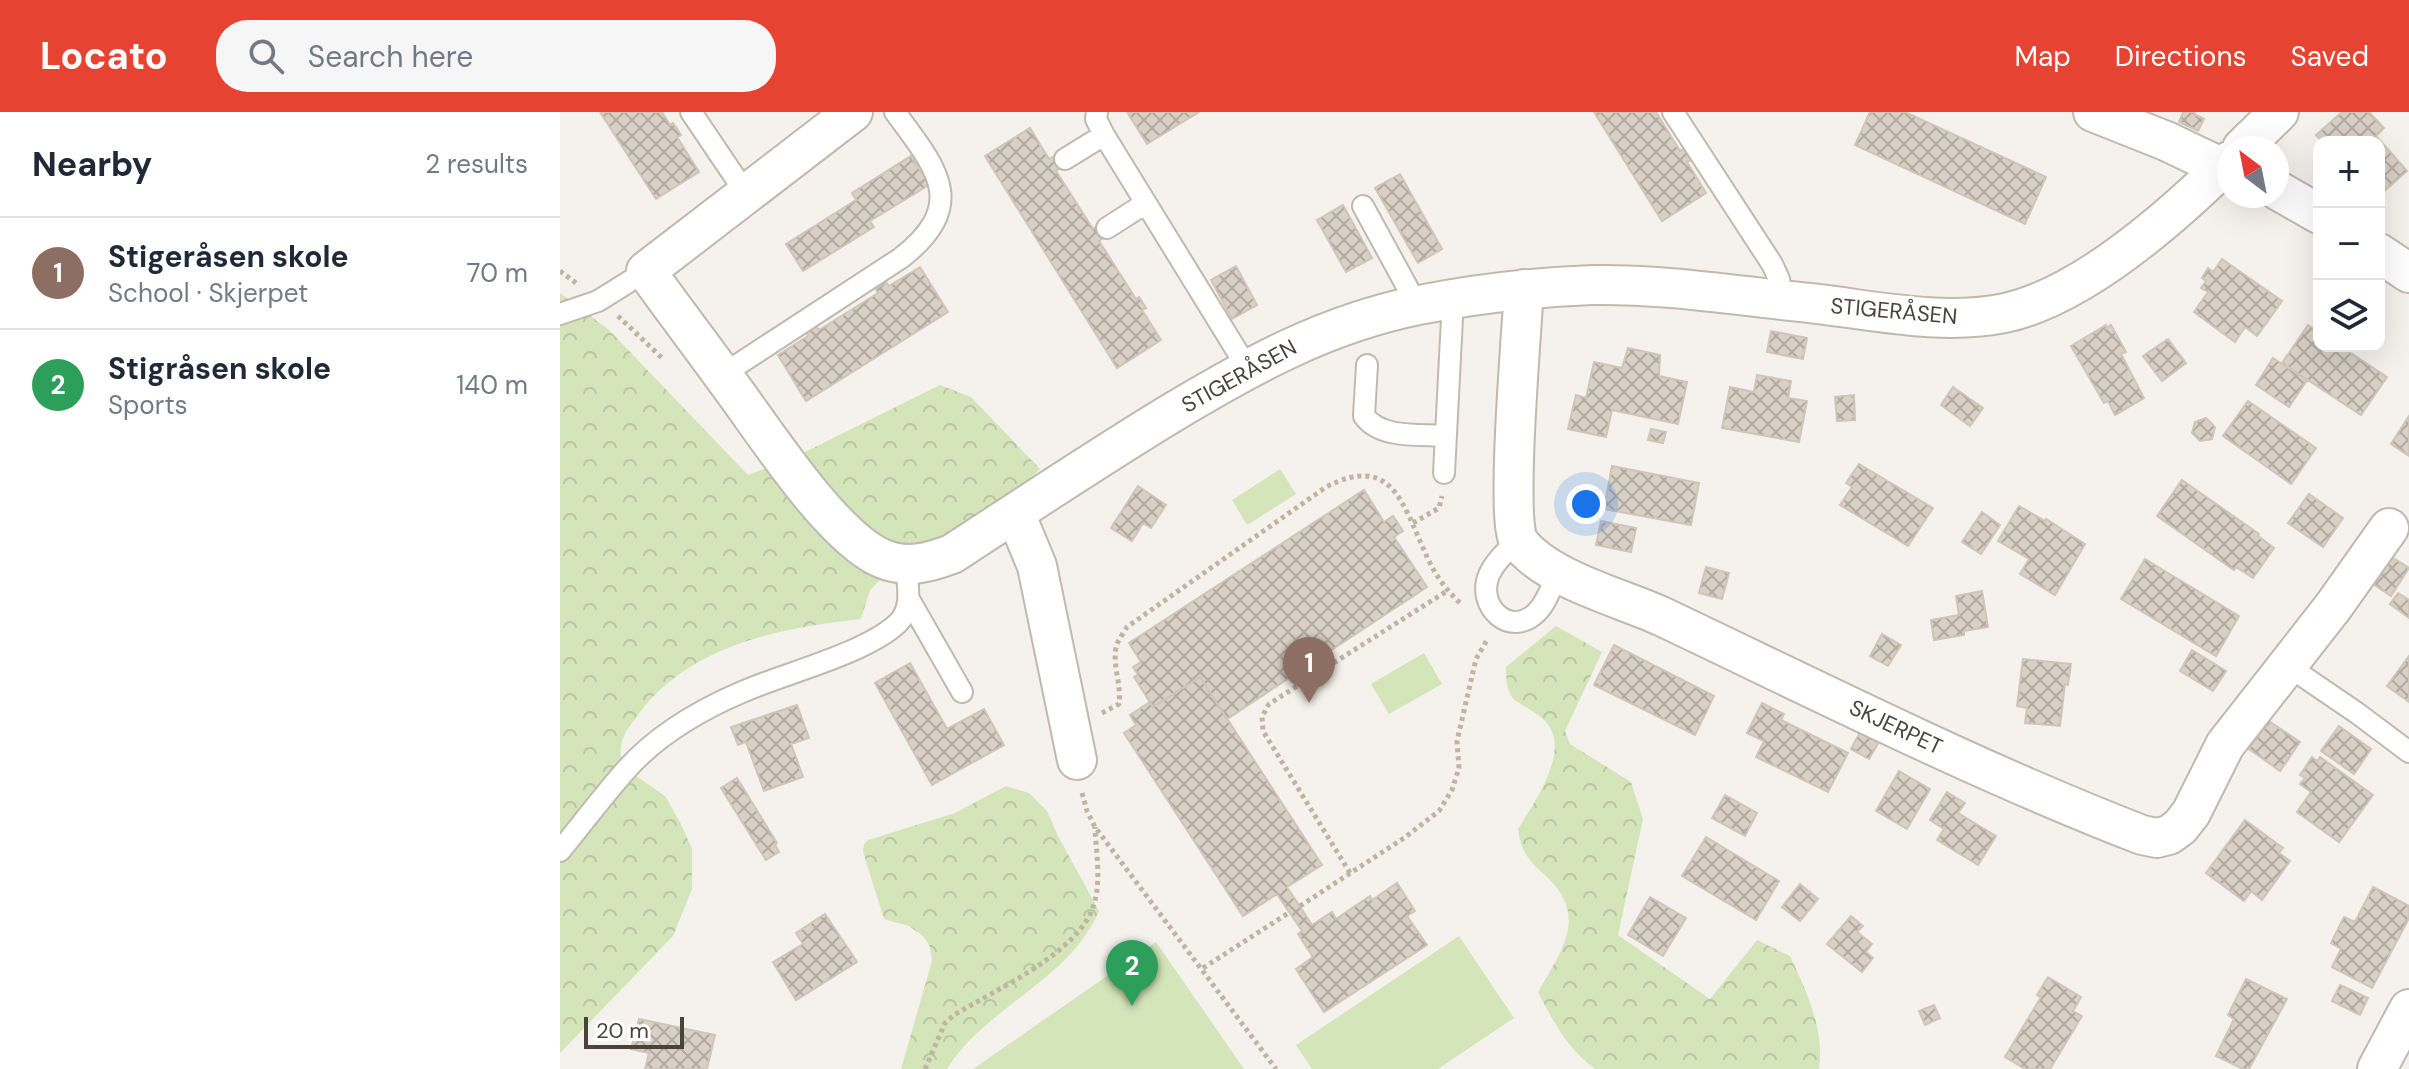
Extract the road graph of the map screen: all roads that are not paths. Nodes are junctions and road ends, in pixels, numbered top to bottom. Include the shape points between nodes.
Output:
1 (691, 112) edge
2 (853, 112) edge
3 (895, 112) edge
4 (1097, 112) edge
5 (1673, 112) edge
6 (2093, 112) edge
7 (2279, 112) edge
8 (1104, 135) junction
9 (2255, 136) edge
10 (2217, 158) edge
11 (1065, 159) dead end
12 (2217, 173) edge
13 (747, 195) junction
14 (2289, 197) edge
15 (1146, 203) junction
16 (1363, 206) dead end
17 (2313, 211) edge
18 (1107, 228) dead end
19 (2385, 257) edge
20 (646, 271) junction
21 (2409, 273) edge
22 (1524, 289) junction
23 (1781, 301) junction
24 (1435, 302) junction
25 (560, 314) edge
26 (1367, 365) dead end
27 (1248, 369) junction
28 (722, 375) junction
29 (1446, 436) junction
30 (1444, 473) road end
31 (1015, 513) junction
32 (2389, 528) dead end
33 (1517, 541) junction
34 (1558, 573) junction
35 (908, 583) junction
36 (2288, 666) junction
37 (962, 692) dead end
38 (1074, 743) road end
39 (2409, 752) edge
40 (560, 851) edge
41 (2409, 1009) edge
42 (2377, 1069) edge

1 - 13 lane
2 - 13 street
3 - 28 lane via 939,178 942,199 935,222 921,243 901,258
4 - 8 lane
5 - 23 lane via 1772,264
6 - 10 street
7 - 9 street, STIGERÅSEN
8 - 11 lane
8 - 15 lane
12 - 23 street, STIGERÅSEN via 2078,282 2005,312 1901,315
13 - 20 street
14 - 17 street
15 - 18 lane
15 - 27 lane
16 - 24 lane
19 - 21 street
20 - 25 lane via 598,301
20 - 28 street
22 - 23 street, STIGERÅSEN via 1642,287
22 - 24 street, STIGERÅSEN
22 - 33 street via 1513,485
24 - 27 street, STIGERÅSEN via 1324,332
24 - 29 lane
26 - 29 lane via 1364,416 1370,425 1381,431
27 - 31 street, STIGERÅSEN
28 - 35 street via 836,522
29 - 30 lane
31 - 35 street, STIGERÅSEN via 929,563
31 - 38 street via 1037,566
32 - 36 street, SKJERPET
33 - 34 street, SKJERPET
33 - 34 lane via 1488,576 1486,599 1496,622 1530,618
34 - 36 street, SKJERPET via 2100,819 2157,838 2180,827 2191,813 2225,745
35 - 37 lane
35 - 40 lane via 900,622 880,635 742,692 661,738 627,768
36 - 39 lane
41 - 42 street

